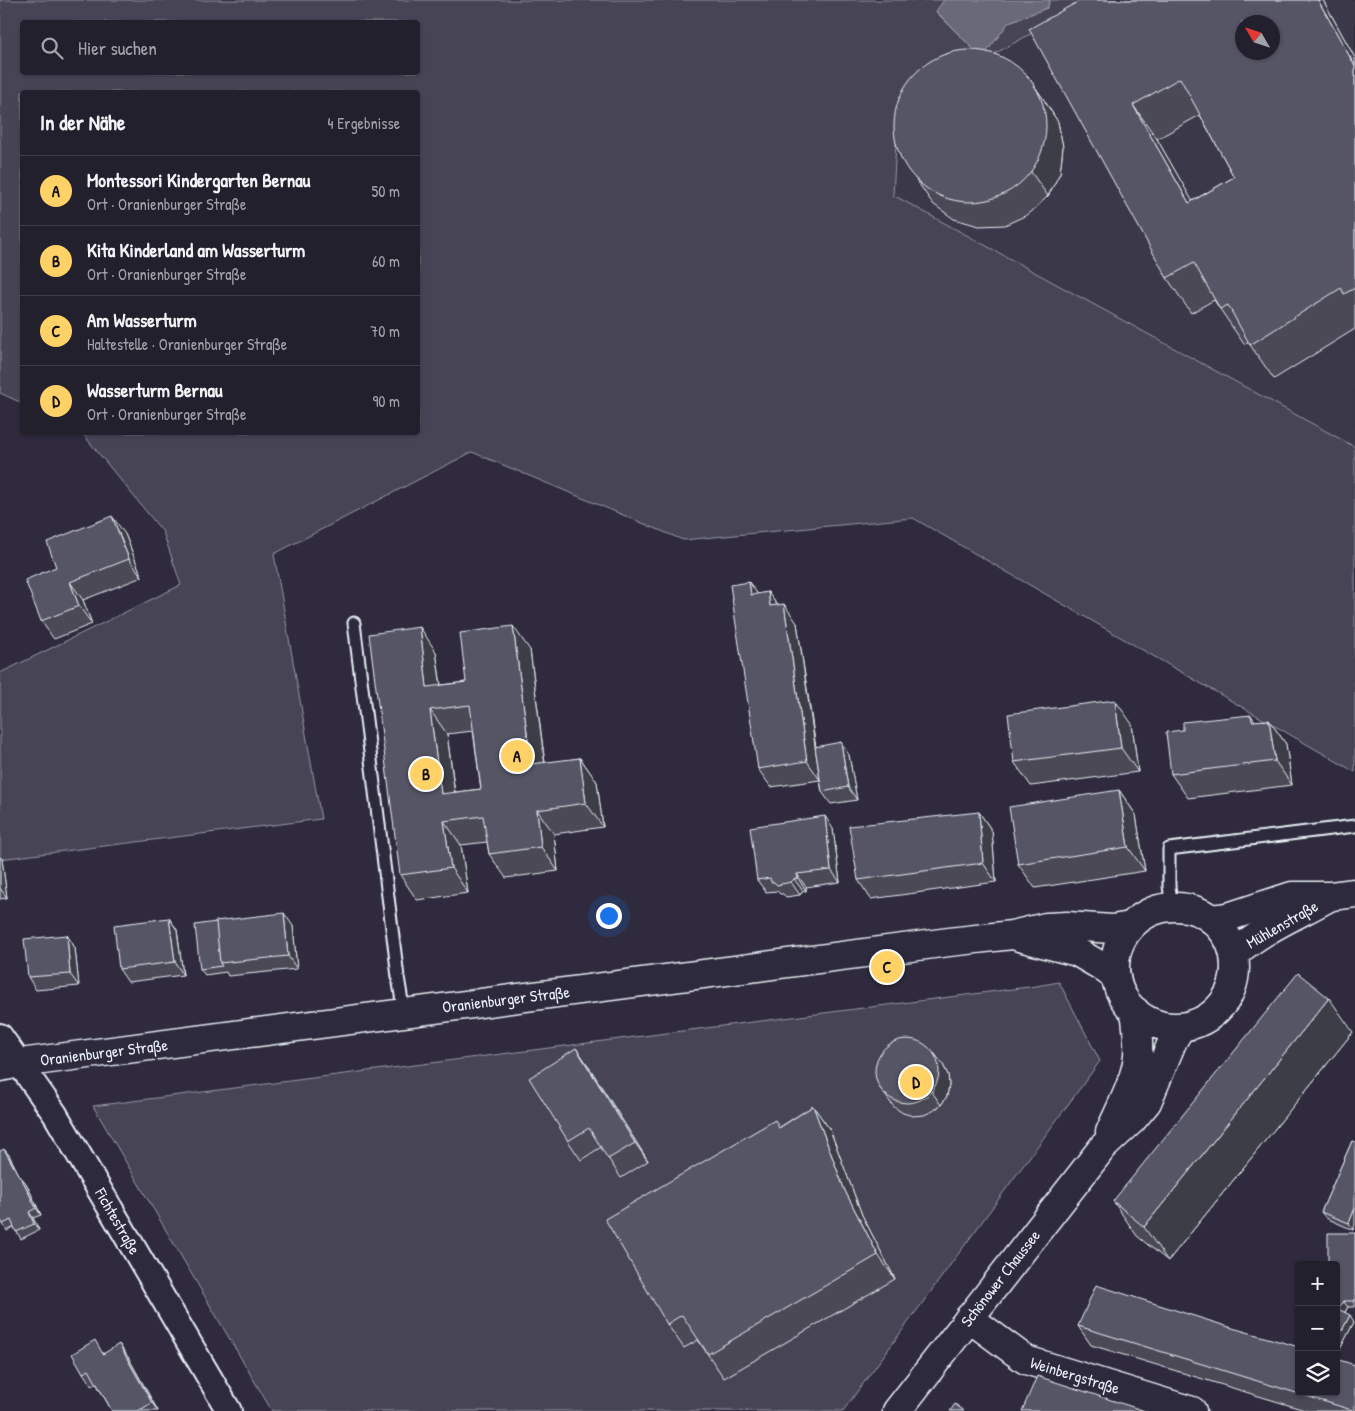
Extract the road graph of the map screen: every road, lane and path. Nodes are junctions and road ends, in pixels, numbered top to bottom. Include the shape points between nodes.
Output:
1 (354, 622) dead end
2 (1355, 826) edge
3 (1343, 895) edge
4 (1172, 907) junction
5 (1212, 919) junction
6 (1131, 926) junction
7 (1012, 935) junction
8 (1234, 954) junction
9 (1116, 977) junction
10 (1135, 1011) junction
11 (404, 1013) junction
12 (1181, 1027) junction
13 (0, 1036) edge
14 (10, 1065) edge
15 (1103, 1146) junction
16 (969, 1318) junction
17 (229, 1411) edge
18 (897, 1411) edge
19 (1192, 1411) edge

1 - 11 lane
2 - 4 lane via 1168,849
3 - 5 main road, Mühlenstraße via 1292,896
3 - 8 main road, Mühlenstraße via 1262,933
4 - 5 main road via 1200,912
4 - 6 main road via 1150,912
5 - 8 main road via 1226,934
6 - 7 main road, Oranienburger Straße via 1112,929 1046,927
6 - 9 main road via 1118,950
7 - 9 main road, Oranienburger Straße via 1077,952
7 - 11 main road, Oranienburger Straße
8 - 12 main road via 1235,974 1224,1002 1210,1016
9 - 10 main road via 1126,1002
10 - 12 main road via 1156,1024
10 - 15 main road, Schönower Chaussee via 1138,1056 1129,1088
11 - 14 main road, Oranienburger Straße
12 - 15 main road, Schönower Chaussee via 1147,1102
13 - 14 street, Fichtestraße
14 - 17 street, Fichtestraße via 55,1114
15 - 16 main road, Schönower Chaussee
16 - 18 main road, Schönower Chaussee
16 - 19 main road, Weinbergstraße via 1026,1360

